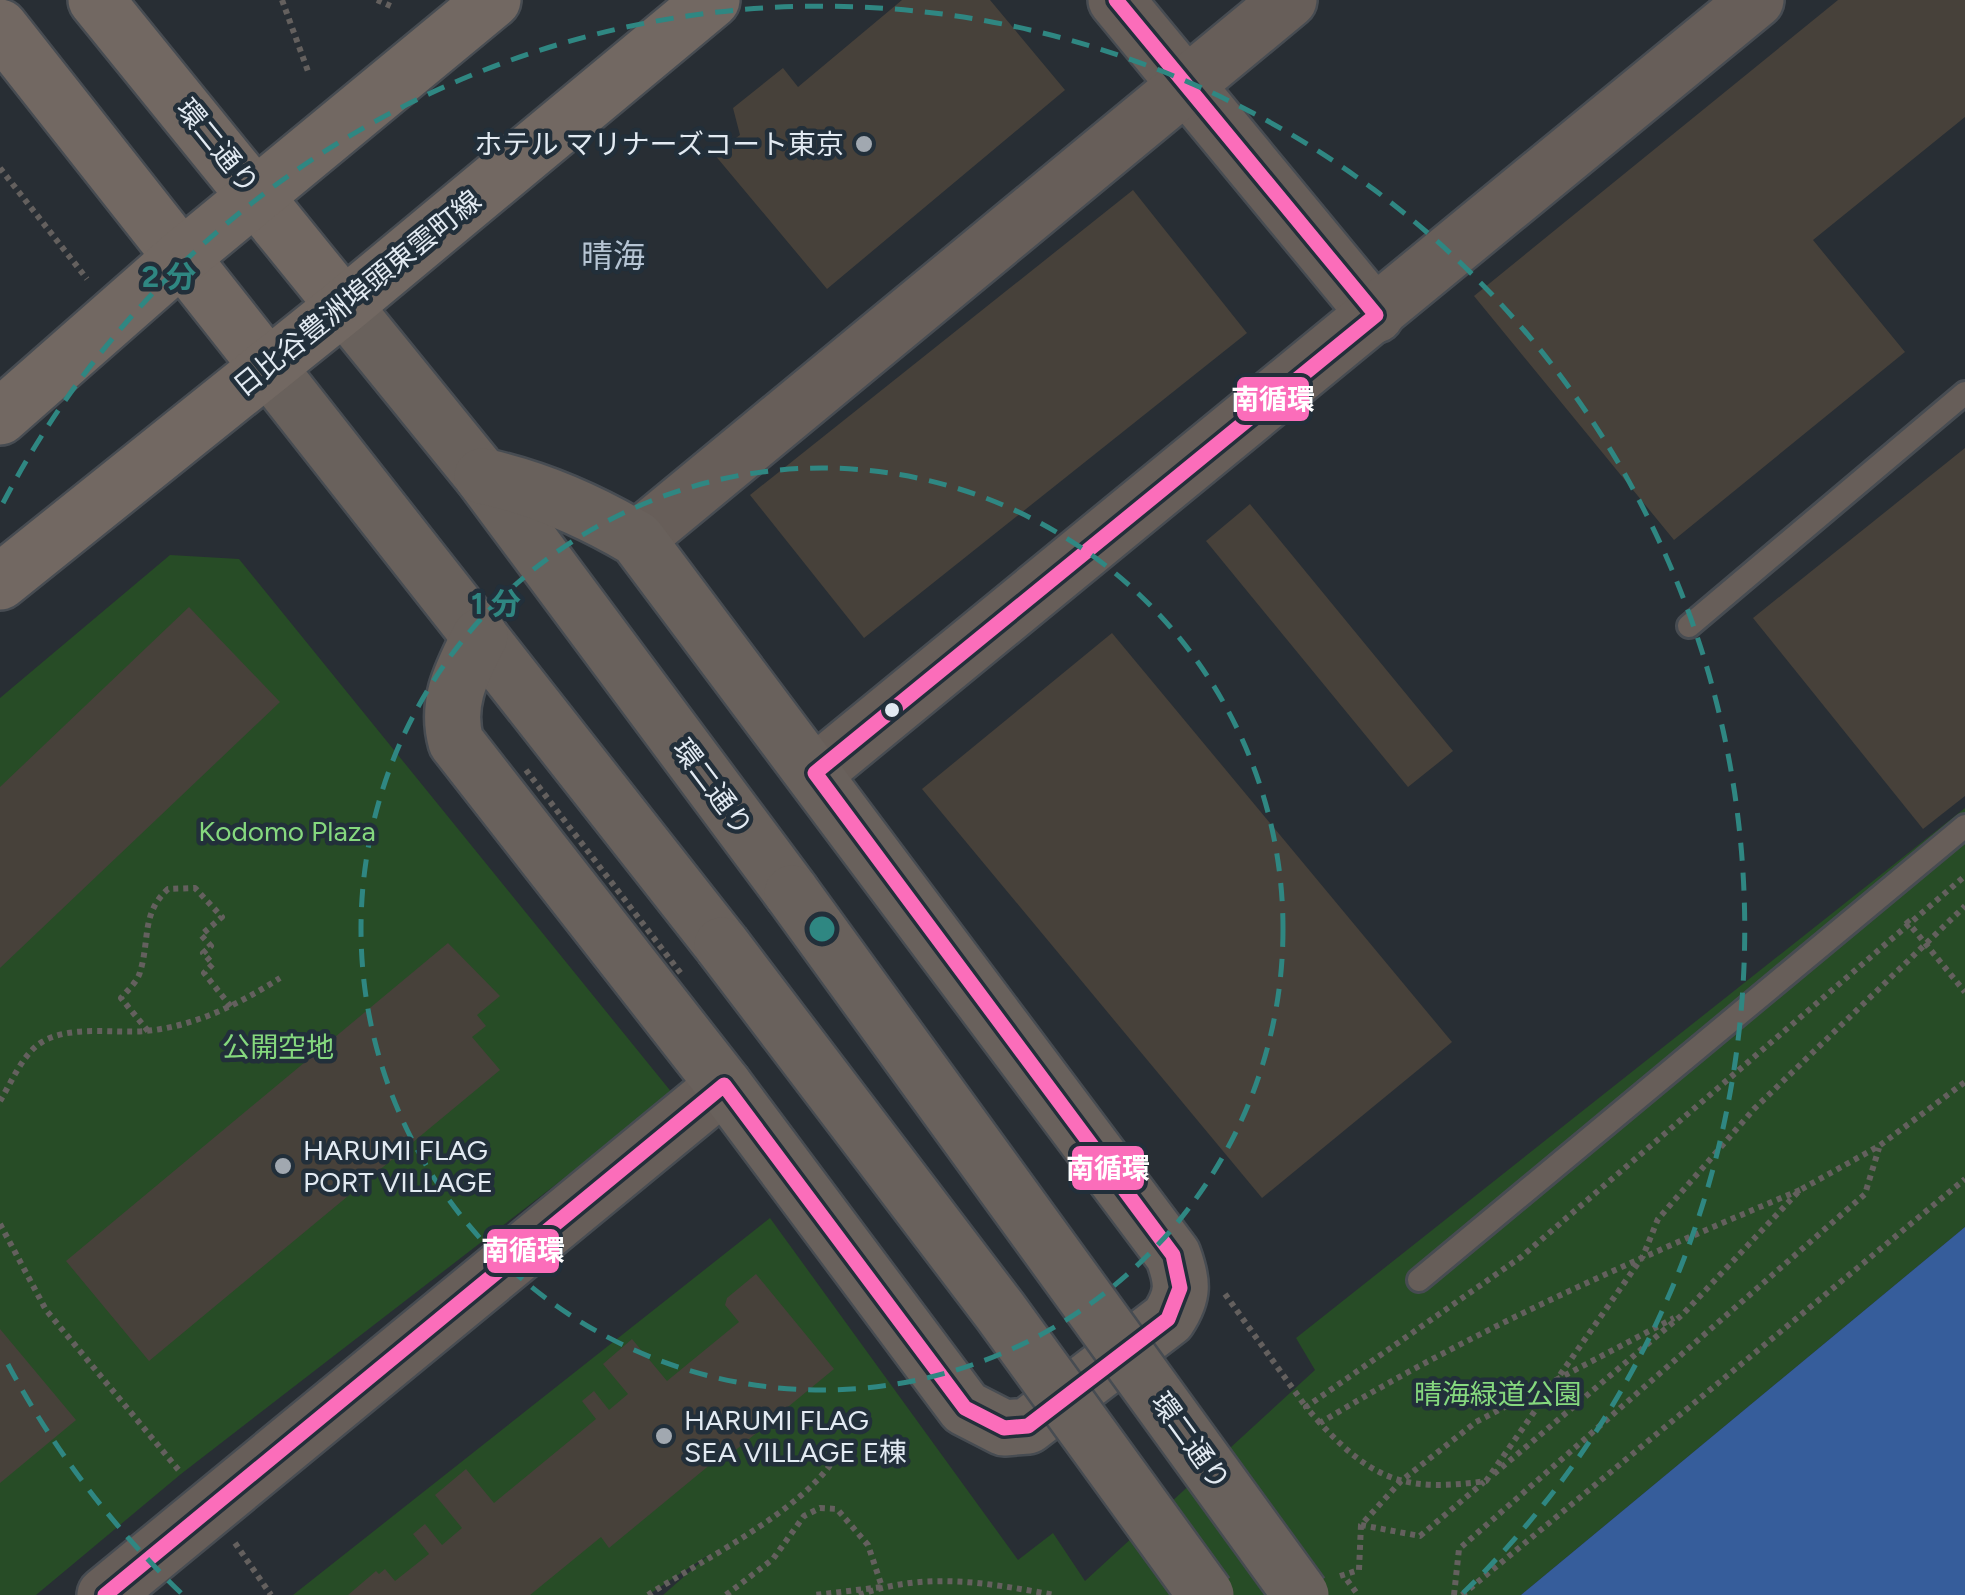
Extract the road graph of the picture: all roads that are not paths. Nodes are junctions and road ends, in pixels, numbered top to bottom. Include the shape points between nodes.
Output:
1 (96, 0) edge
2 (494, 0) edge
3 (712, 0) edge
4 (1116, 0) edge
5 (1289, 0) edge
6 (1756, 0) edge
7 (0, 27) edge
8 (1186, 85) junction
9 (257, 194) junction
10 (182, 257) junction
11 (344, 306) junction
12 (1376, 315) junction
13 (268, 368) junction
14 (1965, 393) edge
15 (0, 417) edge
16 (482, 476) junction
17 (637, 540) junction
18 (0, 582) edge
19 (1689, 626) dead end
20 (480, 636) junction
21 (814, 773) junction
22 (1965, 826) edge
23 (724, 1085) junction
24 (1419, 1280) dead end
25 (1314, 1588) edge
26 (105, 1595) edge
27 (1206, 1595) edge

1 - 9 main road, 環二通り
2 - 9 main road
3 - 11 main road, 日比谷豊洲埠頭東雲町線
4 - 8 street
5 - 8 street
6 - 12 street
7 - 10 main road
8 - 12 street
8 - 17 street
9 - 10 main road
9 - 11 main road, 環二通り
10 - 13 main road
10 - 15 main road
11 - 13 main road, 日比谷豊洲埠頭東雲町線
11 - 16 main road, 環二通り
12 - 21 street
13 - 18 main road, 日比谷豊洲埠頭東雲町線
13 - 20 main road
14 - 19 lane
16 - 17 main road via 595,514
16 - 25 main road, 環二通り, bridge
17 - 21 main road
20 - 23 main road via 448,716 456,742
20 - 27 main road, bridge via 1000,1311
21 - 23 main road via 1173,1255 1181,1300 1168,1320 1028,1426 987,1422 965,1408
22 - 24 lane
23 - 26 street

